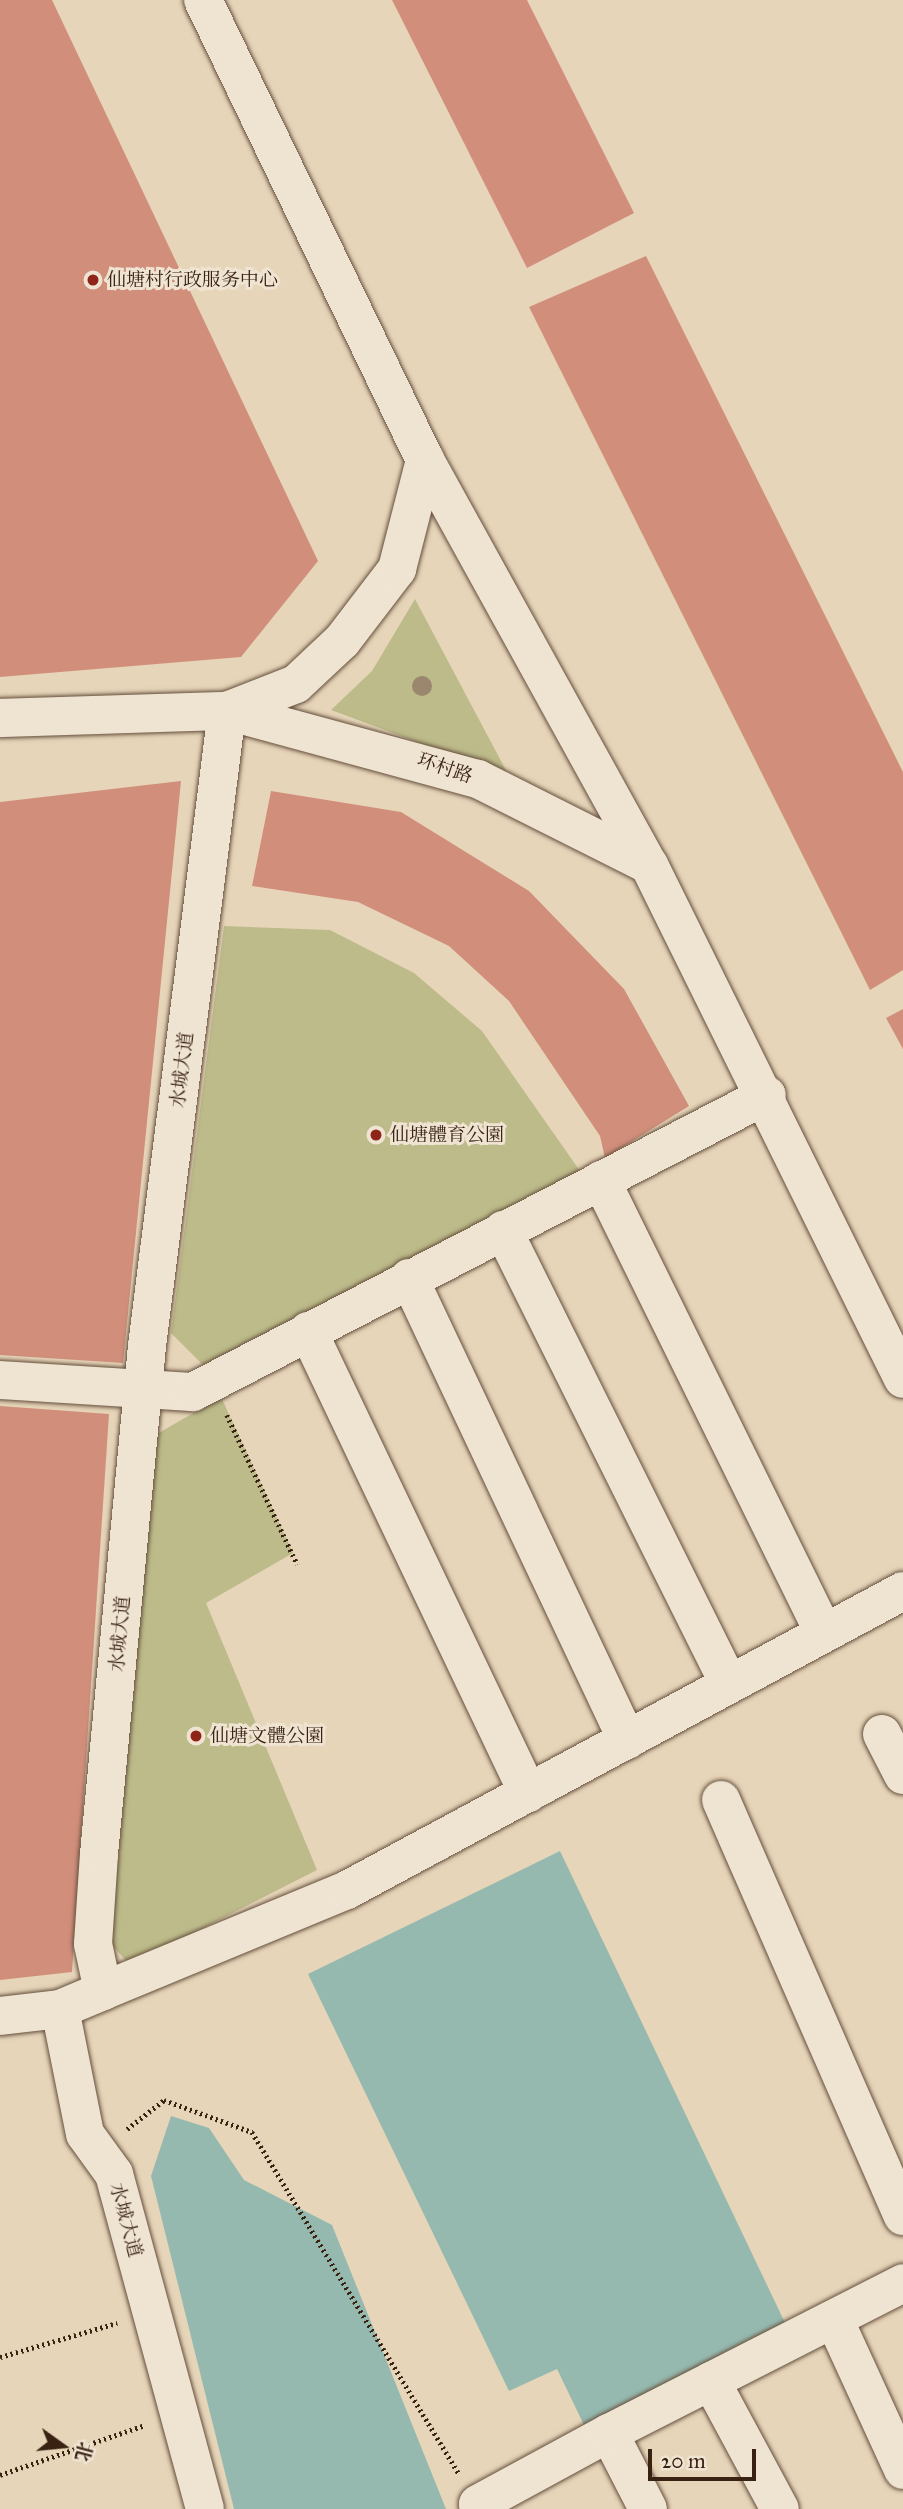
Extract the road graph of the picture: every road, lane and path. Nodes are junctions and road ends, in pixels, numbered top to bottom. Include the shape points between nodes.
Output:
1 (203, 0) edge
2 (425, 460) junction
3 (227, 711) junction
4 (0, 718) edge
5 (649, 864) junction
6 (766, 1095) junction
7 (601, 1180) junction
8 (503, 1230) junction
9 (409, 1278) junction
10 (308, 1331) junction
11 (903, 1379) edge
12 (0, 1380) edge
13 (212, 1382) junction
14 (143, 1389) junction
15 (297, 1564) dead end
16 (903, 1591) edge
17 (824, 1633) junction
18 (729, 1684) junction
19 (882, 1734) dead end
20 (627, 1740) junction
21 (903, 1775) edge
22 (528, 1793) junction
23 (721, 1800) dead end
24 (103, 1991) junction
25 (60, 2009) junction
26 (0, 2016) edge
27 (98, 2152) junction
28 (903, 2216) edge
29 (903, 2283) edge
30 (151, 2313) junction
31 (834, 2319) junction
32 (0, 2357) edge
33 (711, 2381) junction
34 (179, 2413) junction
35 (609, 2433) junction
36 (903, 2470) edge
37 (0, 2474) edge
38 (479, 2507) edge
39 (205, 2509) edge
40 (648, 2509) edge
41 (780, 2509) edge

1 - 2 street
2 - 3 street, 环村路 via 397,569 342,640 296,684
2 - 5 street
3 - 4 street, 环村路
3 - 5 street, 环村路 via 478,779
3 - 14 street, 水城大道
5 - 6 street
6 - 7 street
6 - 11 street
7 - 8 street
7 - 17 street
8 - 9 street
8 - 18 street
9 - 10 street
9 - 20 street
10 - 13 street
10 - 22 street
12 - 14 street
13 - 14 street via 193,1392
13 - 15 path
14 - 24 street, 水城大道 via 93,1944
16 - 17 street
17 - 18 street
18 - 20 street
19 - 21 street
20 - 22 street
22 - 24 street via 347,1890
23 - 28 street
24 - 25 street
25 - 26 street
25 - 27 street, 水城大道 via 85,2134
27 - 30 street, 水城大道 via 114,2174
27 - 38 path via 164,2100 252,2132
29 - 31 street
30 - 32 path
30 - 34 street, 水城大道
31 - 33 street
31 - 36 street
33 - 35 street
33 - 41 street
34 - 37 path
34 - 39 street, 水城大道
35 - 38 street
35 - 40 street

